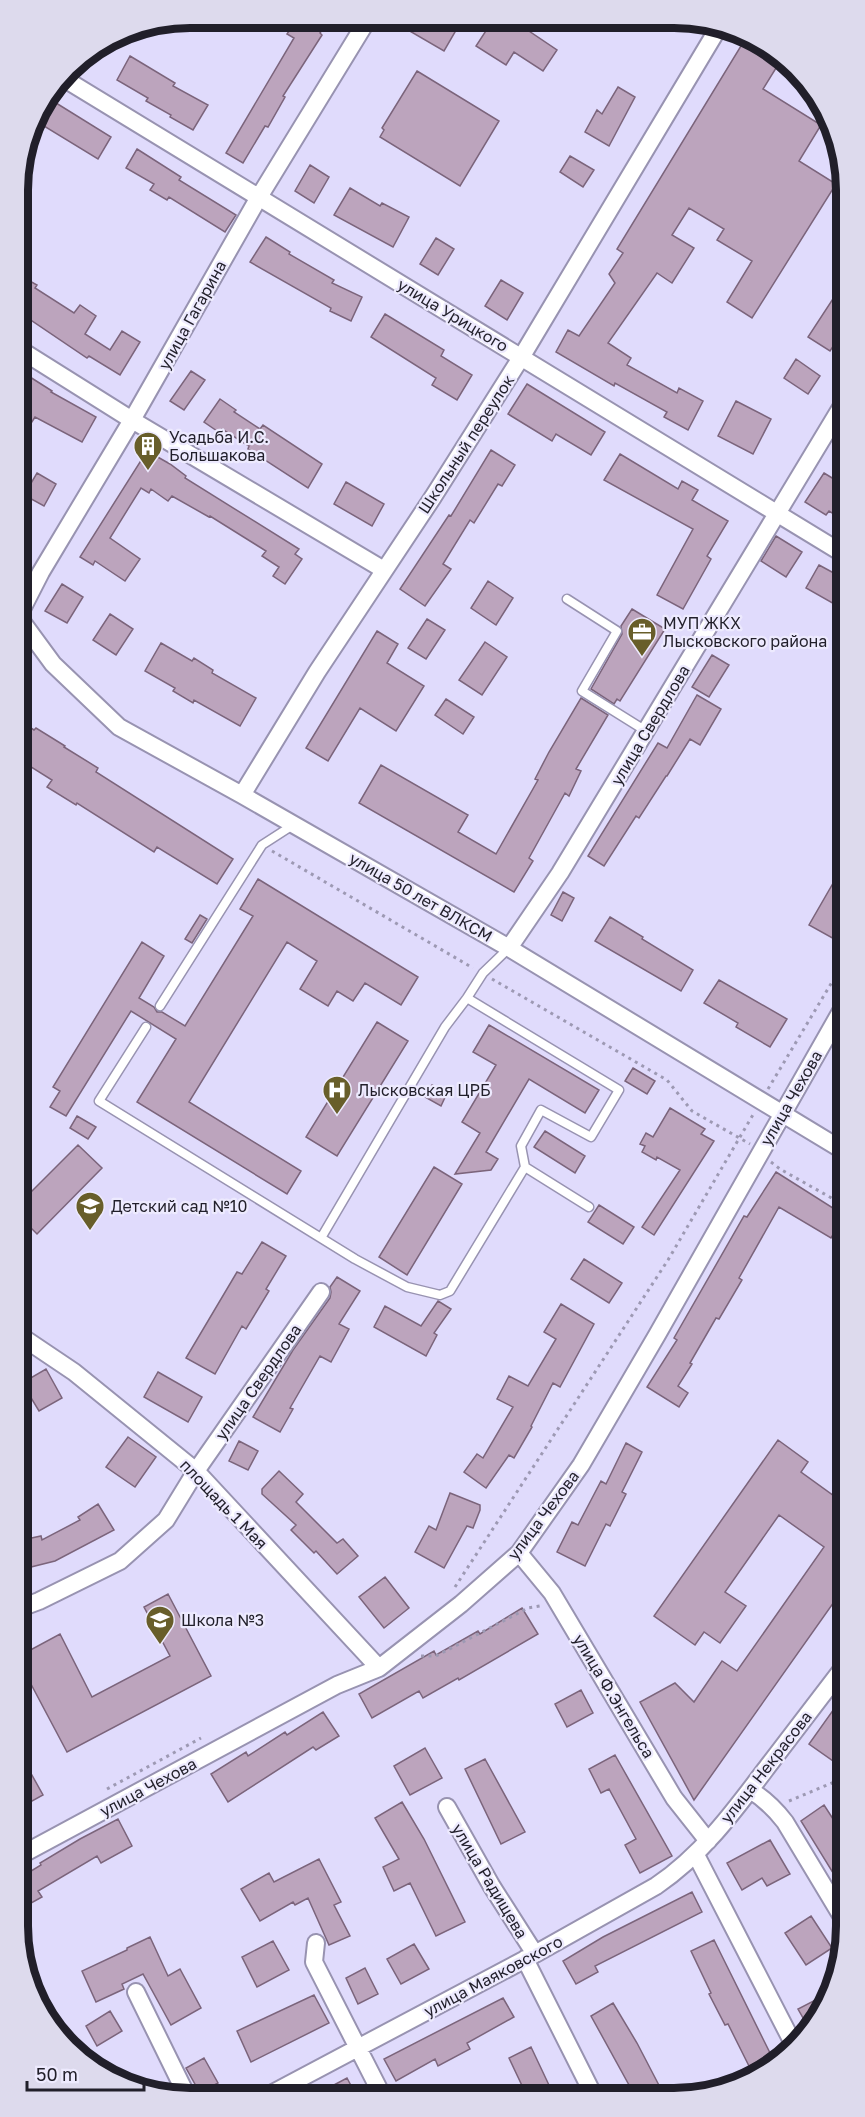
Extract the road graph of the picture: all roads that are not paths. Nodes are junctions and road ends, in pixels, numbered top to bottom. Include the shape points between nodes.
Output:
1 (362, 29) edge
2 (715, 34) edge
3 (70, 82) edge
4 (259, 197) junction
5 (29, 355) edge
6 (522, 356) junction
7 (836, 416) edge
8 (132, 420) junction
9 (777, 514) junction
10 (836, 549) edge
11 (384, 570) junction
12 (29, 596) edge
13 (567, 599) dead end
14 (29, 631) edge
15 (646, 731) junction
16 (242, 795) junction
17 (294, 825) junction
18 (509, 948) junction
19 (467, 998) junction
20 (160, 1006) dead end
21 (836, 1020) edge
22 (146, 1027) dead end
23 (782, 1114) junction
24 (836, 1146) edge
25 (525, 1167) junction
26 (589, 1207) dead end
27 (321, 1238) junction
28 (321, 1292) dead end
29 (28, 1341) edge
30 (196, 1472) junction
31 (519, 1553) junction
32 (28, 1605) edge
33 (379, 1668) junction
34 (836, 1677) edge
35 (750, 1790) junction
36 (447, 1807) dead end
37 (708, 1841) junction
38 (28, 1851) edge
39 (696, 1855) junction
40 (836, 1907) edge
41 (316, 1943) dead end
42 (530, 1956) junction
43 (136, 1992) dead end
44 (791, 2039) edge
45 (358, 2048) junction
46 (183, 2088) edge
47 (282, 2088) edge
48 (378, 2088) edge
49 (591, 2088) edge

1 - 4 street, улица Гагарина
2 - 6 street, Школьный переулок
3 - 4 street, улица Урицкого
4 - 6 street, улица Урицкого
4 - 8 street, улица Гагарина
5 - 8 street
6 - 9 street, улица Урицкого
6 - 11 street, Школьный переулок
7 - 9 street, улица Свердлова
8 - 11 street
8 - 12 street, улица Гагарина
9 - 10 street, улица Урицкого
9 - 15 street, улица Свердлова
11 - 16 street, Школьный переулок
13 - 15 lane via 617,631 582,691
14 - 16 street, улица 50 лет ВЛКСМ via 53,664 119,727
15 - 18 street, улица Свердлова via 560,873
16 - 17 street, улица 50 лет ВЛКСМ
17 - 18 street, улица 50 лет ВЛКСМ
17 - 20 lane via 262,845
18 - 19 lane via 483,974
18 - 23 street, улица 50 лет ВЛКСМ
19 - 25 lane via 619,1090 591,1137 541,1110 521,1146
19 - 27 lane via 444,1027
21 - 23 street, улица Чехова
22 - 27 lane via 99,1101
23 - 24 street, улица 50 лет ВЛКСМ
23 - 31 street, улица Чехова via 581,1465
25 - 26 lane
25 - 27 lane via 450,1291 440,1295 407,1287
28 - 30 street, улица Свердлова
29 - 30 street, площадь 1 Мая via 74,1372
30 - 32 street, улица Свердлова via 166,1520 120,1561
30 - 33 street, площадь 1 Мая
31 - 33 street, улица Чехова
31 - 37 street, улица Ф.Энгельса via 552,1593 674,1798
33 - 38 street, улица Чехова via 337,1685
34 - 35 street, улица Некрасова
35 - 37 street, улица Некрасова
35 - 40 street via 785,1822
36 - 42 street, улица Радищева
37 - 39 street, улица Маяковского
39 - 42 street, улица Маяковского via 656,1886
39 - 44 street
41 - 45 street via 314,1962
42 - 45 street, улица Маяковского
42 - 49 street, улица Радищева
43 - 46 street
45 - 47 street, улица Маяковского
45 - 48 street

